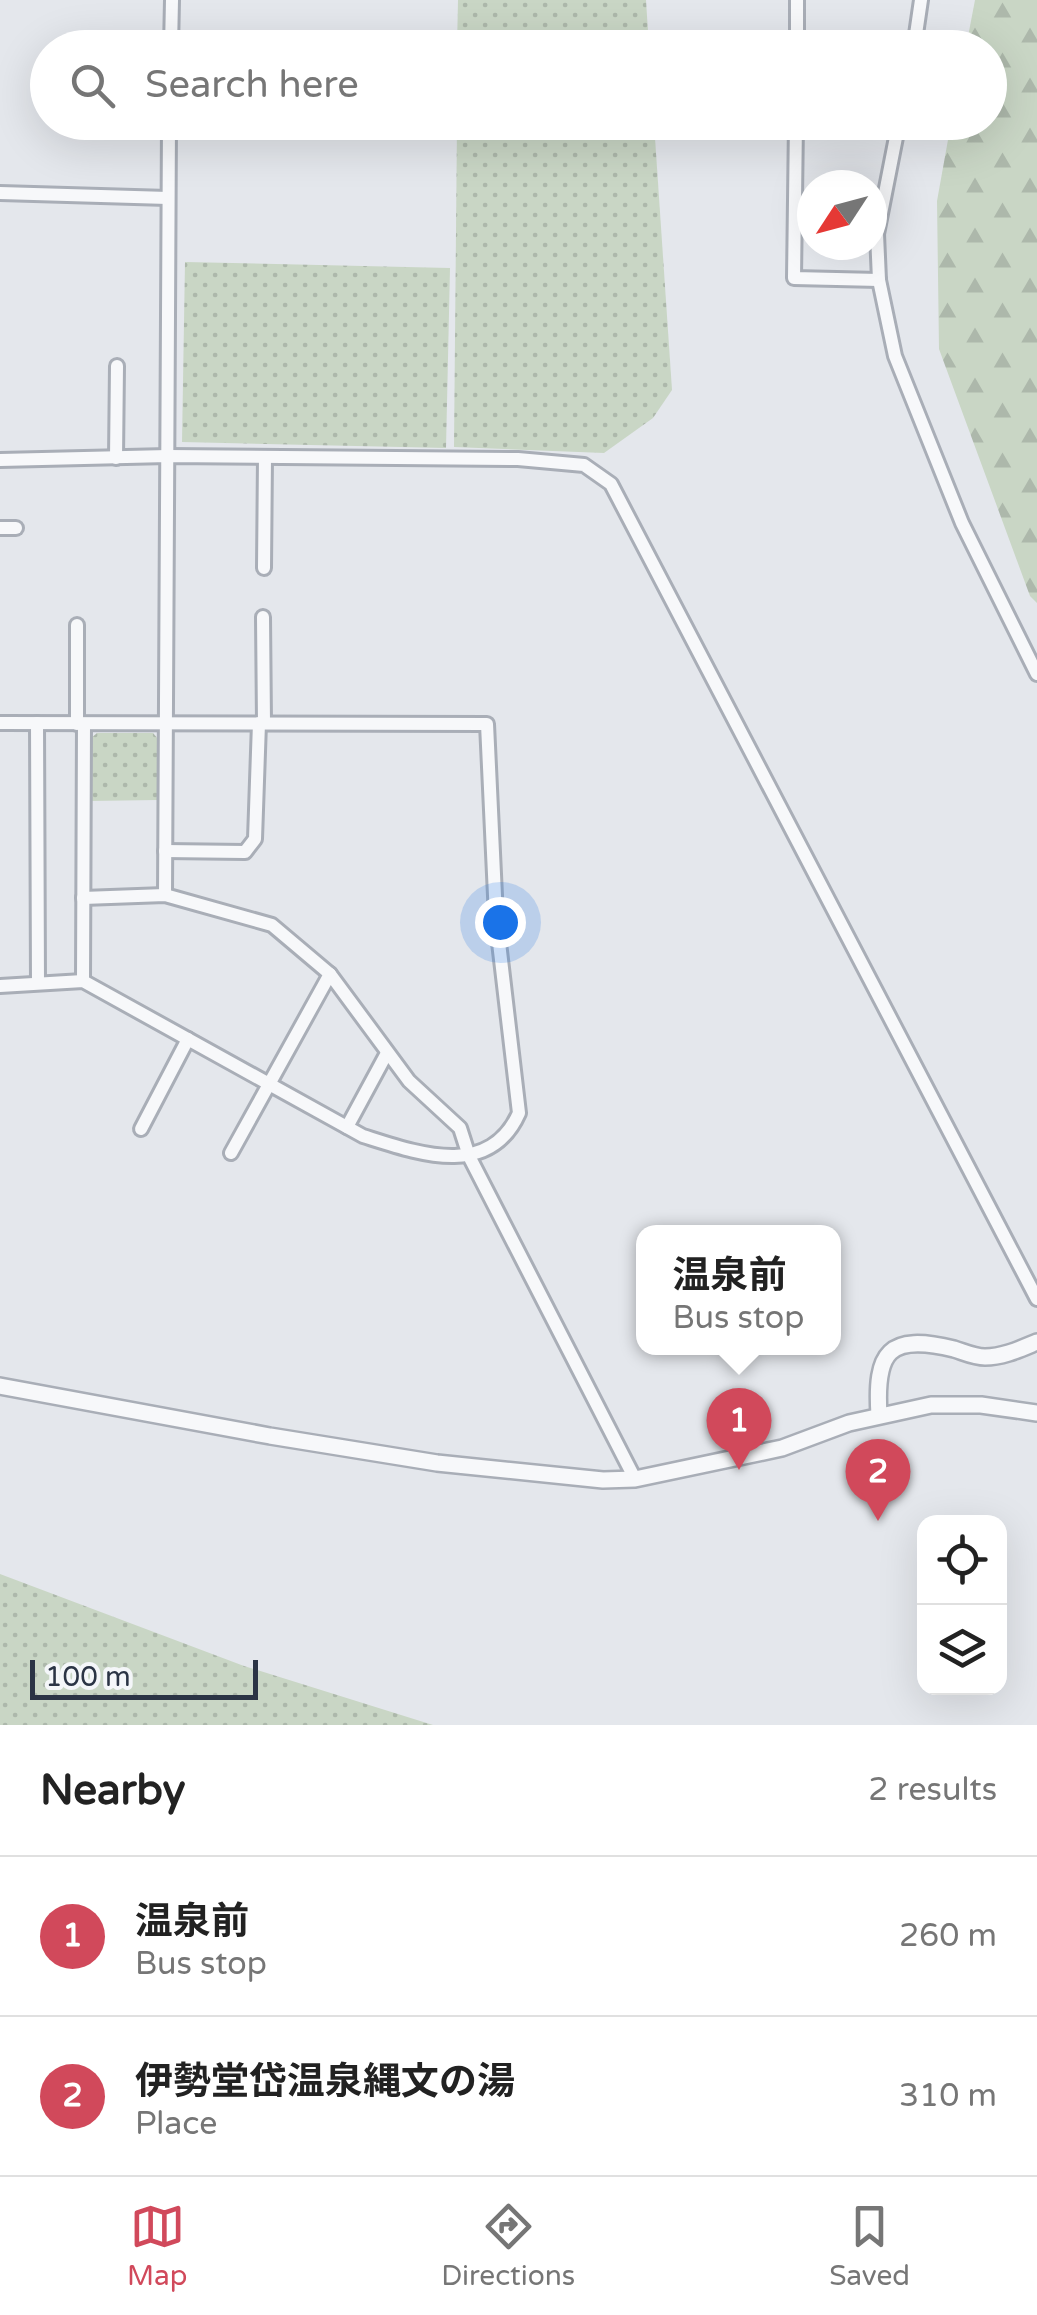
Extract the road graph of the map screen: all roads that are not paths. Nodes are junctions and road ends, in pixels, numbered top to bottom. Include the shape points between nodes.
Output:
1 (172, 0) edge
2 (797, 0) edge
3 (921, 0) edge
4 (171, 30) edge
5 (796, 30) edge
6 (917, 30) edge
7 (170, 140) edge
8 (796, 140) edge
9 (895, 140) edge
10 (0, 193) edge
11 (168, 198) junction
12 (879, 280) junction
13 (117, 366) dead end
14 (168, 456) junction
15 (264, 457) junction
16 (116, 458) junction
17 (0, 460) edge
18 (0, 528) edge
19 (16, 528) dead end
20 (264, 568) dead end
21 (264, 617) dead end
22 (77, 625) dead end
23 (1037, 674) edge
24 (0, 722) edge
25 (167, 723) junction
26 (37, 724) junction
27 (80, 724) junction
28 (261, 724) junction
29 (166, 850) junction
30 (164, 895) junction
31 (83, 898) junction
32 (330, 974) junction
33 (83, 982) junction
34 (38, 983) junction
35 (0, 986) edge
36 (188, 1039) junction
37 (387, 1053) junction
38 (267, 1084) junction
39 (347, 1127) junction
40 (142, 1129) dead end
41 (232, 1154) dead end
42 (470, 1156) junction
43 (1037, 1298) edge
44 (1037, 1342) edge
45 (0, 1386) edge
46 (1037, 1414) edge
47 (879, 1415) junction
48 (635, 1479) junction

1 - 4 street
2 - 5 street
3 - 6 street
7 - 11 street
8 - 12 street via 794,278
9 - 12 street via 876,234
10 - 11 street
11 - 14 street
12 - 23 street via 895,356 923,430
13 - 16 street
14 - 15 street
14 - 16 street
14 - 25 street
15 - 20 street
15 - 43 street via 518,460 584,466 611,484
16 - 17 street
18 - 19 street
21 - 28 street
22 - 27 street
24 - 26 street
25 - 27 street
25 - 28 street
25 - 29 street
26 - 27 street
26 - 34 street
27 - 31 street
28 - 29 street via 250,848
28 - 42 street via 488,724 496,917 519,1113 506,1136
29 - 30 street
30 - 31 street
30 - 32 street via 272,925
31 - 33 street
32 - 37 street
32 - 38 street
33 - 34 street
33 - 36 street
34 - 35 street
36 - 38 street
36 - 40 street
37 - 39 street
37 - 42 street via 460,1128
38 - 39 street
38 - 41 street
39 - 42 street via 448,1158
42 - 48 street
44 - 47 street via 981,1357 951,1348 896,1346 882,1359
45 - 48 street via 419,1460
46 - 47 street via 930,1405
47 - 48 street via 782,1448

